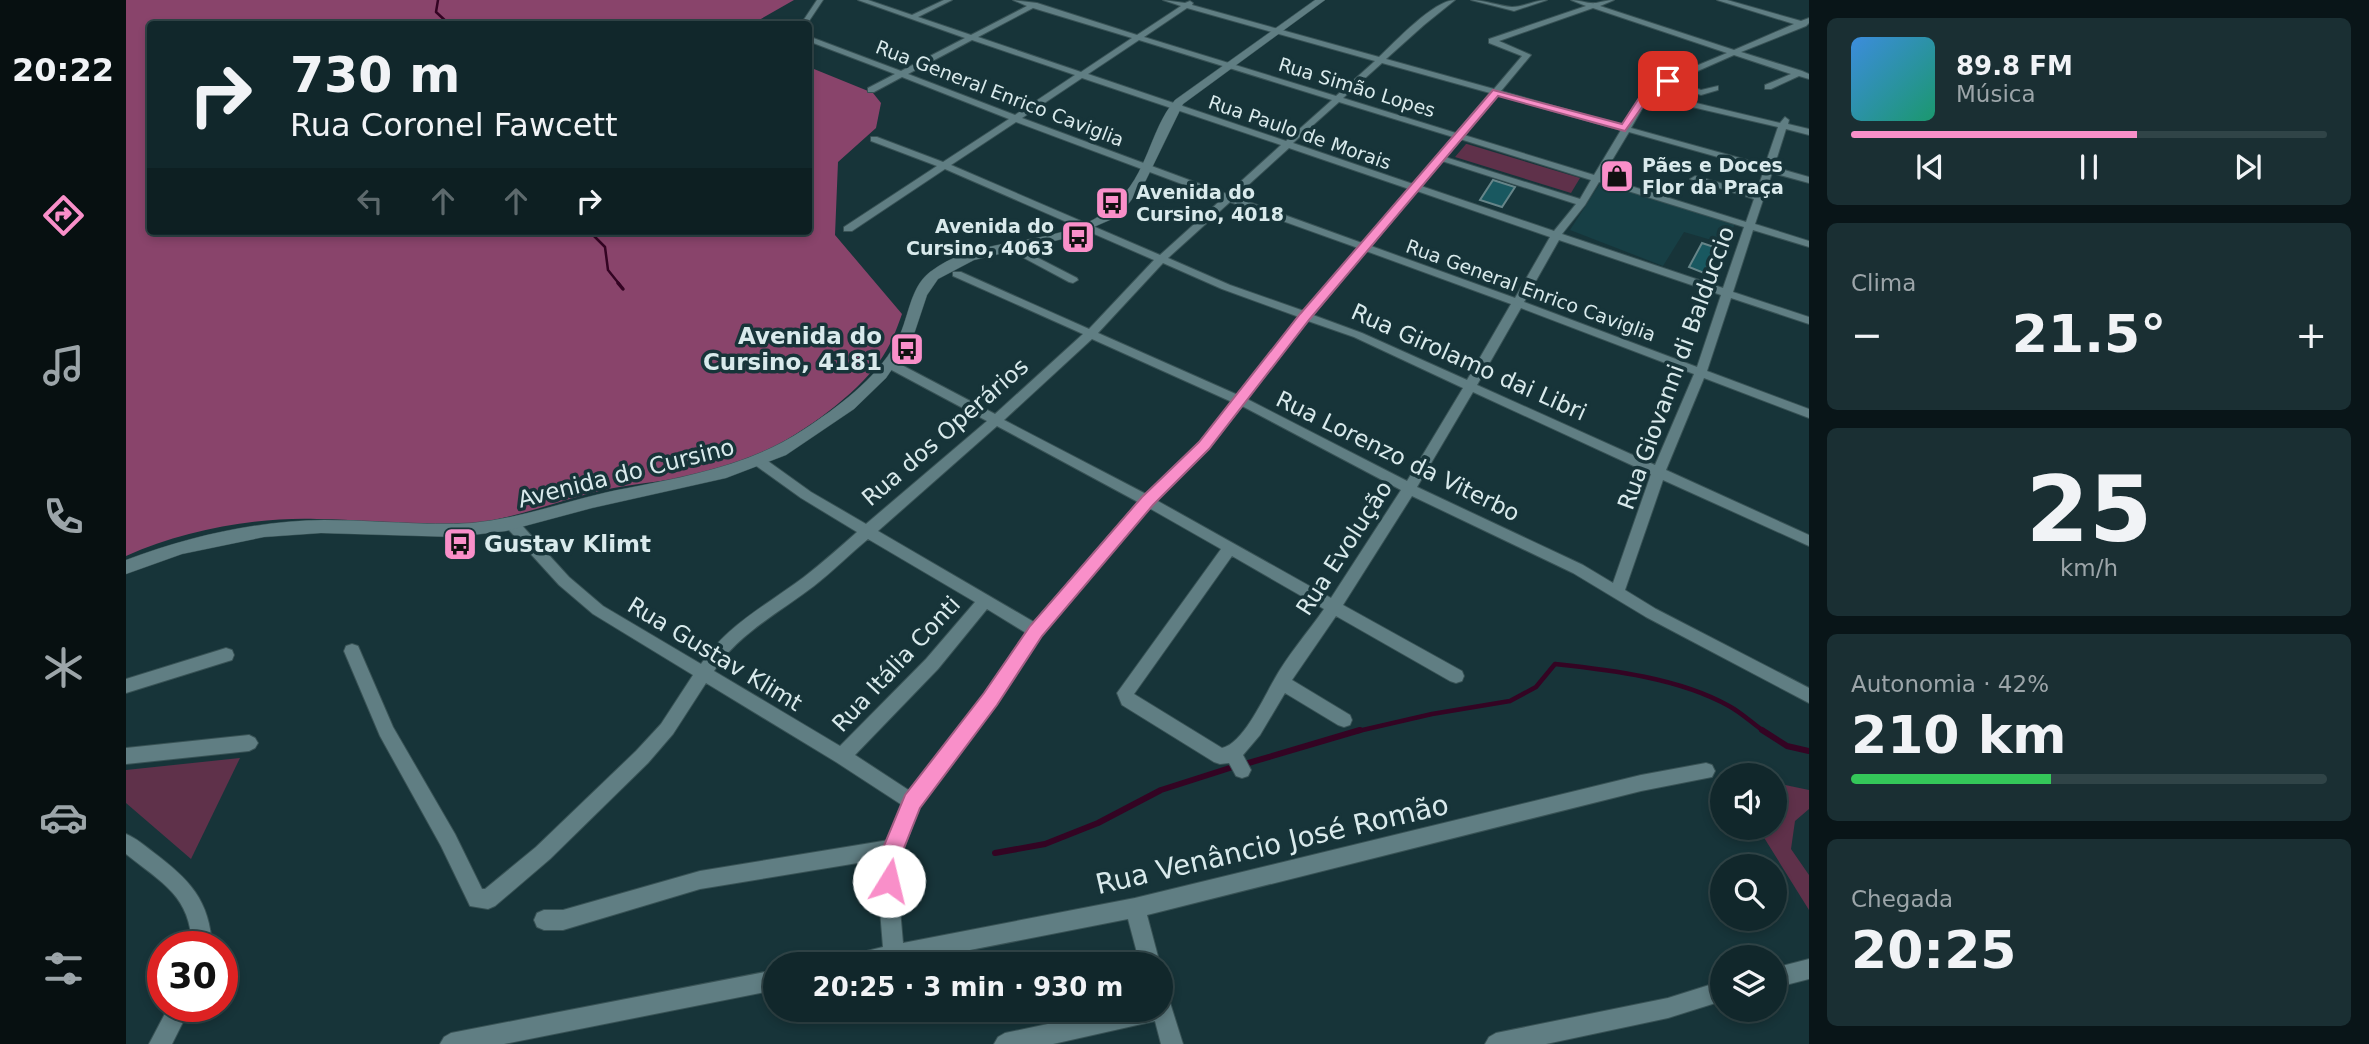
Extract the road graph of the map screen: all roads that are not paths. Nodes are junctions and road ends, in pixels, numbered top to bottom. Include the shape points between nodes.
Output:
1 (820, 0) edge
2 (861, 0) edge
3 (949, 0) edge
4 (1016, 0) edge
5 (1043, 0) edge
6 (1166, 0) edge
7 (1194, 0) edge
8 (1321, 0) edge
9 (1452, 0) edge
10 (1474, 0) edge
11 (1544, 0) edge
12 (1574, 0) edge
13 (1611, 0) edge
14 (1720, 0) edge
15 (1032, 5) junction
16 (1185, 6) junction
17 (1593, 6) junction
18 (913, 17) junction
19 (806, 21) edge
20 (1806, 23) edge
21 (1277, 30) junction
22 (972, 37) junction
23 (1137, 37) junction
24 (812, 39) edge
25 (1734, 52) junction
26 (1382, 60) junction
27 (1228, 66) junction
28 (903, 73) junction
29 (1080, 74) junction
30 (1806, 75) edge
31 (1668, 81) junction
32 (1715, 88) dead end
33 (1768, 88) dead end
34 (871, 90) dead end
35 (1496, 92) junction
36 (1647, 94) junction
37 (1337, 99) junction
38 (1174, 107) junction
39 (1016, 119) junction
40 (1784, 124) junction
41 (1625, 128) junction
42 (1809, 132) edge
43 (1459, 136) junction
44 (874, 139) dead end
45 (1286, 145) junction
46 (1440, 158) junction
47 (945, 166) junction
48 (1149, 168) junction
49 (1770, 169) junction
50 (1596, 178) junction
51 (1695, 179) dead end
52 (1809, 180) edge
53 (1415, 188) junction
54 (1759, 197) junction
55 (1229, 198) junction
56 (1582, 203) junction
57 (1751, 226) junction
58 (1087, 228) junction
59 (848, 229) dead end
60 (1557, 234) junction
61 (1809, 244) edge
62 (1364, 247) junction
63 (1013, 248) junction
64 (1161, 259) junction
65 (957, 274) dead end
66 (1073, 280) dead end
67 (1726, 293) junction
68 (1518, 303) junction
69 (1305, 317) junction
70 (1809, 321) edge
71 (1091, 333) junction
72 (890, 364) junction
73 (1701, 372) junction
74 (1471, 384) junction
75 (1238, 400) junction
76 (1809, 414) edge
77 (993, 421) junction
78 (760, 462) junction
79 (1659, 471) junction
80 (1410, 489) junction
81 (1147, 501) junction
82 (512, 524) junction
83 (866, 529) junction
84 (1809, 541) edge
85 (1229, 549) junction
86 (126, 567) edge
87 (1617, 592) junction
88 (984, 602) junction
89 (1335, 607) junction
90 (1036, 631) junction
91 (352, 651) dead end
92 (226, 655) dead end
93 (702, 671) junction
94 (1456, 676) dead end
95 (1282, 682) junction
96 (126, 686) edge
97 (1809, 696) edge
98 (1344, 720) dead end
99 (249, 743) dead end
100 (1237, 750) junction
101 (126, 756) edge
102 (842, 756) junction
103 (1242, 770) dead end
104 (1706, 771) dead end
105 (912, 802) junction
106 (126, 842) edge
107 (894, 848) junction
108 (1135, 908) junction
109 (544, 920) dead end
110 (202, 931) edge
111 (894, 952) edge
112 (909, 952) edge
113 (1147, 952) edge
114 (1809, 969) edge
115 (1787, 975) edge
116 (763, 982) edge
117 (1710, 995) edge
118 (172, 1022) edge
119 (1098, 1022) edge
120 (1165, 1022) edge
121 (160, 1044) edge
122 (451, 1044) edge
123 (1005, 1044) edge
124 (1172, 1044) edge
125 (1496, 1044) edge

1 - 19 street
2 - 18 street, Rua Paulo de Morais
3 - 18 street
4 - 15 street, Rua Simão Lopes
5 - 15 street
6 - 16 street
7 - 16 street
8 - 21 main road
9 - 26 street, Rua dos Operários
10 - 11 street via 1514,9
12 - 17 street
13 - 17 street
14 - 20 street
15 - 22 street
15 - 23 street, Rua Simão Lopes
16 - 21 street
16 - 23 street
17 - 25 street
17 - 35 street via 1492,41 1527,55
18 - 22 street, Rua Paulo de Morais
20 - 25 street, Rua Evolução
21 - 26 street
21 - 27 main road
22 - 28 street
22 - 29 street, Rua Paulo de Morais
23 - 27 street, Rua Simão Lopes
23 - 29 street
24 - 28 street, Rua General Enrico Caviglia
25 - 30 street
25 - 31 street, Rua Evolução
26 - 35 street
26 - 37 street, Rua dos Operários
27 - 37 street, Rua Simão Lopes
27 - 38 main road
28 - 34 street
28 - 39 street, Rua General Enrico Caviglia
29 - 38 street, Rua Paulo de Morais
29 - 39 street
30 - 33 street
31 - 32 street via 1701,93
31 - 36 street, Rua Evolução
35 - 41 street
35 - 43 street
36 - 40 street
36 - 41 street, Rua Evolução
37 - 43 street, Rua Simão Lopes
37 - 45 street, Rua dos Operários
38 - 45 street, Rua Paulo de Morais
38 - 48 main road, Avenida do Cursino
39 - 47 street
39 - 48 street, Rua General Enrico Caviglia
40 - 42 street
40 - 49 street, Rua Giovanni di Balduccio
41 - 49 street
41 - 50 street, Rua Evolução
43 - 46 street
43 - 50 street, Rua Simão Lopes
44 - 47 street, Rua Girolamo dai Libri
45 - 53 street, Rua Paulo de Morais
45 - 55 street, Rua dos Operários
46 - 53 street
46 - 56 street
47 - 58 street, Rua Girolamo dai Libri
47 - 59 street
48 - 55 street, Rua General Enrico Caviglia
48 - 58 main road, Avenida do Cursino via 1119,206
49 - 52 street
49 - 54 street, Rua Giovanni di Balduccio
50 - 56 street, Rua Evolução
50 - 57 street, Rua Simão Lopes
51 - 54 street
53 - 60 street, Rua Paulo de Morais
53 - 62 street
54 - 57 street, Rua Giovanni di Balduccio
55 - 62 street, Rua General Enrico Caviglia
55 - 64 street, Rua dos Operários
56 - 60 street, Rua Evolução
57 - 61 street, Rua Simão Lopes
57 - 67 street, Rua Giovanni di Balduccio
58 - 63 main road, Avenida do Cursino
58 - 64 street, Rua Girolamo dai Libri
60 - 67 street, Rua Paulo de Morais
60 - 68 street, Rua Evolução
62 - 68 street, Rua General Enrico Caviglia
62 - 69 street
63 - 66 street
63 - 72 main road, Avenida do Cursino via 954,264 934,275
64 - 69 street, Rua Girolamo dai Libri
64 - 71 street, Rua dos Operários
65 - 71 street, Rua Lorenzo da Viterbo
67 - 70 street, Rua Paulo de Morais
67 - 73 street, Rua Giovanni di Balduccio
68 - 73 street, Rua General Enrico Caviglia
68 - 74 street, Rua Evolução
69 - 74 street, Rua Girolamo dai Libri
69 - 75 street
71 - 75 street, Rua Lorenzo da Viterbo
71 - 77 street, Rua dos Operários
72 - 77 street
72 - 78 main road, Avenida do Cursino via 825,423
73 - 76 street, Rua General Enrico Caviglia
73 - 79 street, Rua Giovanni di Balduccio
74 - 79 street, Rua Girolamo dai Libri
74 - 80 street, Rua Evolução
75 - 80 street, Rua Lorenzo da Viterbo
75 - 81 street via 1204,446
77 - 81 street
77 - 83 street, Rua dos Operários
78 - 82 main road, Avenida do Cursino via 701,481 605,499
78 - 83 street
79 - 84 street, Rua Girolamo dai Libri
79 - 87 street, Rua Giovanni di Balduccio
80 - 87 street, Rua Lorenzo da Viterbo
80 - 89 street, Rua Evolução
81 - 85 street
81 - 90 street
82 - 86 main road, Avenida do Cursino via 443,533 350,527 268,530 198,541
82 - 93 street, Rua Gustav Klimt via 564,581 598,610
83 - 88 street
83 - 93 street, Rua dos Operários via 811,580 743,630
85 - 89 street
85 - 100 street via 1125,696 1215,755
87 - 97 street, Rua Lorenzo da Viterbo
88 - 90 street
88 - 102 street, Rua Itália Conti via 932,664
89 - 94 street
89 - 95 street, Rua Evolução
90 - 105 street
91 - 93 street, Rua dos Operários via 386,731 477,899 488,899 534,860 642,757 667,729
92 - 96 street
93 - 102 street, Rua Gustav Klimt
95 - 98 street
95 - 100 street, Rua Evolução
99 - 101 street
100 - 103 street
102 - 105 street, Rua Gustav Klimt
104 - 108 street, Rua Venâncio José Romão
105 - 107 street
106 - 110 street via 190,896 201,915
107 - 109 street via 700,880 563,920
107 - 111 street via 889,889
108 - 112 street, Rua Venâncio José Romão
108 - 113 street
114 - 115 street
116 - 122 street
117 - 125 street
118 - 121 street
119 - 123 street
120 - 124 street

